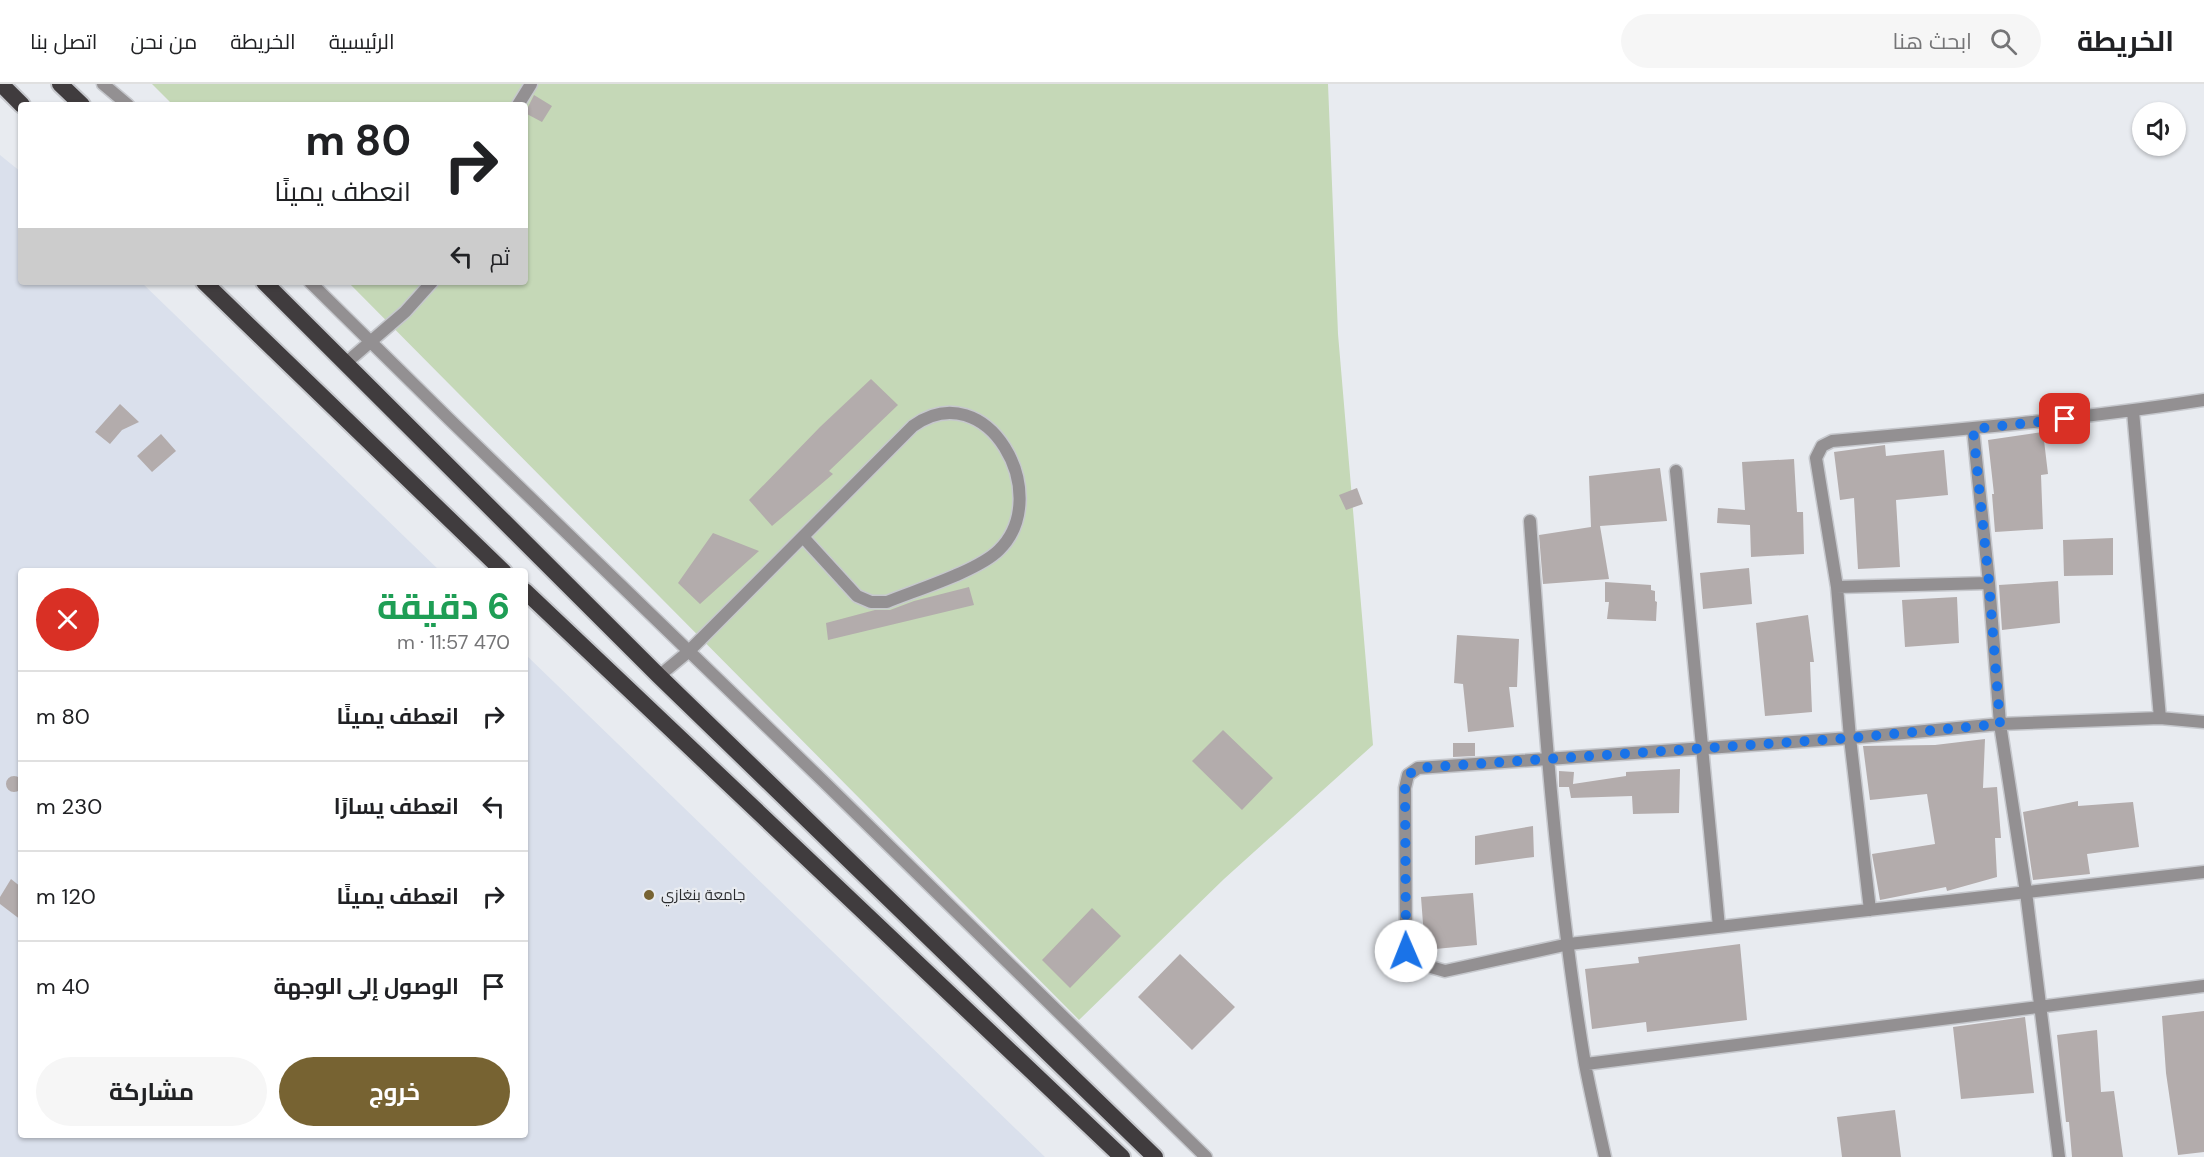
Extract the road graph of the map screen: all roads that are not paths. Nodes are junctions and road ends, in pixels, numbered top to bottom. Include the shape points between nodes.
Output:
1 (1, 84) edge
2 (60, 84) edge
3 (104, 84) edge
4 (531, 84) edge
5 (19, 102) edge
6 (79, 102) edge
7 (125, 102) edge
8 (521, 102) edge
9 (207, 285) edge
10 (267, 285) edge
11 (313, 285) edge
12 (429, 285) edge
13 (370, 342) junction
14 (347, 362) junction
15 (2204, 400) edge
16 (2133, 411) junction
17 (1973, 429) junction
18 (1676, 471) dead end
19 (1530, 521) dead end
20 (803, 537) junction
21 (500, 568) edge
22 (1989, 583) junction
23 (1837, 586) junction
24 (528, 594) edge
25 (688, 652) junction
26 (659, 675) junction
27 (2160, 718) junction
28 (2204, 722) edge
29 (2000, 724) junction
30 (1850, 738) junction
31 (1701, 748) junction
32 (1547, 760) junction
33 (2204, 872) edge
34 (2026, 892) junction
35 (1870, 910) junction
36 (1719, 927) junction
37 (1569, 944) junction
38 (2204, 986) edge
39 (2041, 1006) junction
40 (1586, 1064) junction
41 (1122, 1157) edge
42 (1155, 1157) edge
43 (1206, 1157) edge
44 (1605, 1157) edge
45 (2059, 1157) edge

1 - 5 highway
2 - 6 highway
3 - 7 street
4 - 8 street
9 - 21 highway
10 - 14 highway
11 - 13 street
12 - 13 street
13 - 14 street
13 - 25 street
14 - 26 highway
15 - 16 street
16 - 17 street
16 - 27 street
17 - 22 street
17 - 23 street via 1832,441 1822,446 1816,458
18 - 31 street
19 - 32 street
20 - 20 street via 913,426 932,414 954,412 984,423 1000,442 1018,480 1018,518 998,551 977,565 886,602 871,602 857,596
20 - 25 street
22 - 23 street
22 - 29 street
23 - 30 street
24 - 41 highway
25 - 26 street
25 - 43 street
26 - 42 highway
27 - 28 street
27 - 29 street
29 - 30 street
29 - 34 street
30 - 31 street
30 - 35 street
31 - 32 street
31 - 36 street
32 - 37 street
32 - 37 street via 1418,768 1408,775 1406,951 1420,964 1445,971
33 - 34 street
34 - 35 street
34 - 39 street
35 - 36 street
36 - 37 street
37 - 40 street
38 - 39 street
39 - 40 street
39 - 45 street
40 - 44 street

